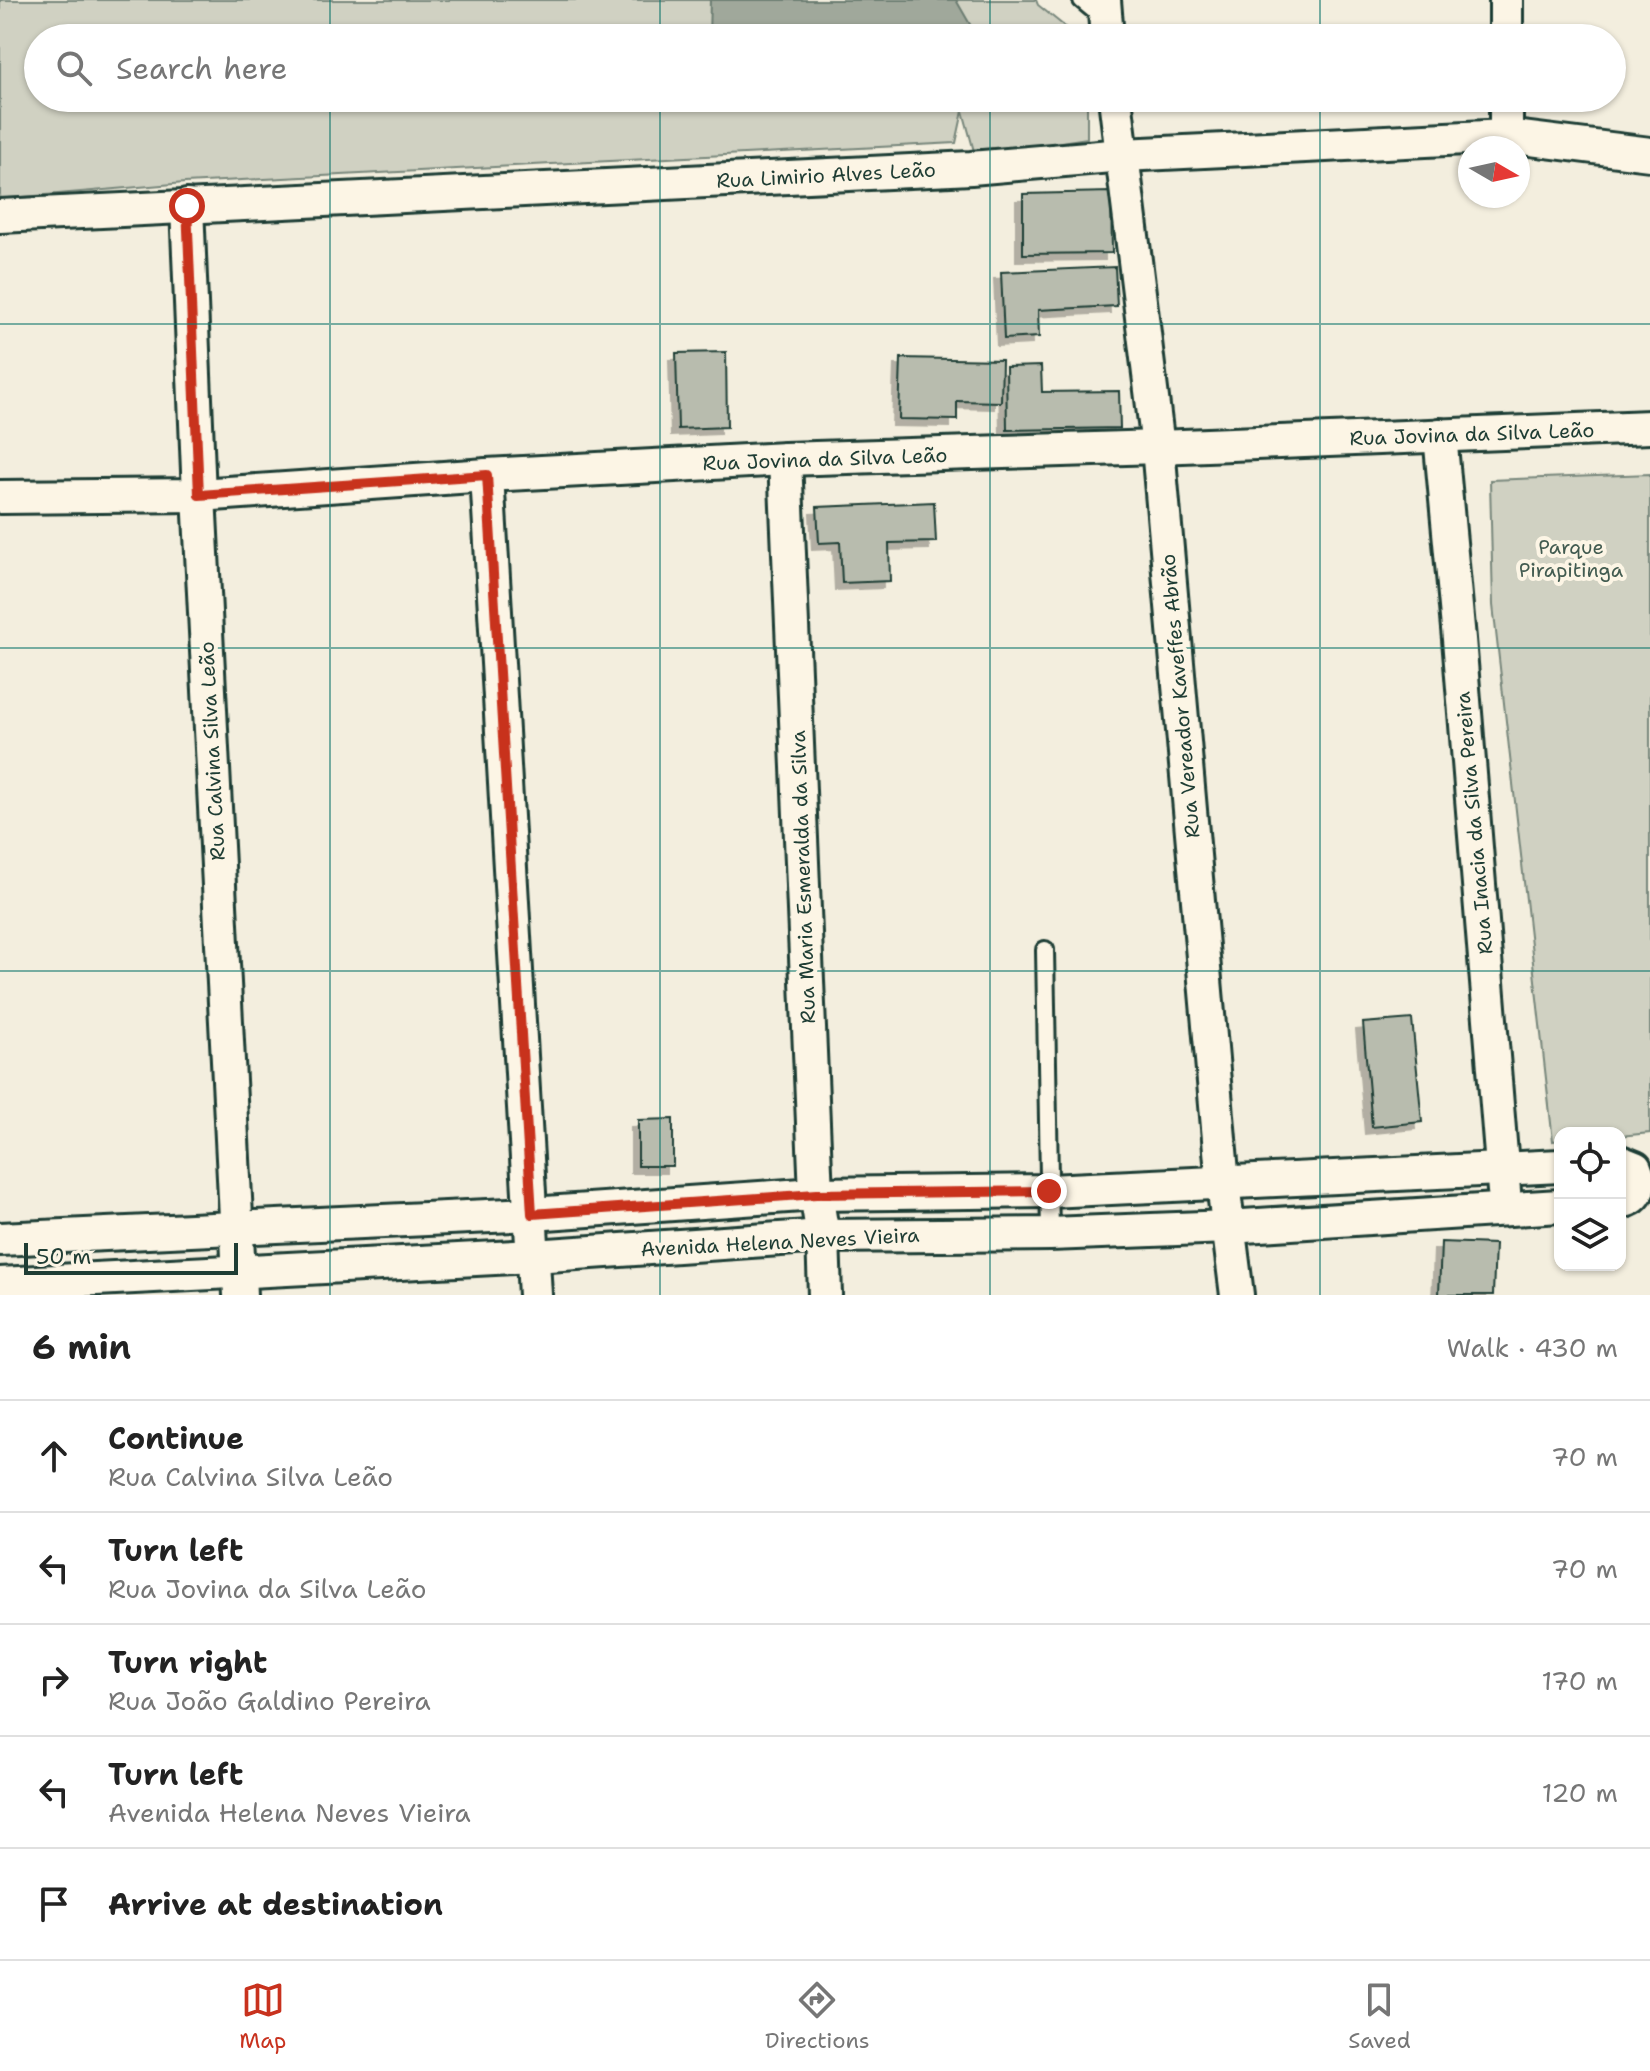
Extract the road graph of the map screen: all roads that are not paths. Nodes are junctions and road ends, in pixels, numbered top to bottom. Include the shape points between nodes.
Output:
1 (1506, 0) edge
2 (1506, 24) edge
3 (1117, 112) edge
4 (1506, 112) edge
5 (1506, 136) edge
6 (1458, 138) edge
7 (1530, 139) edge
8 (1650, 154) edge
9 (1123, 155) junction
10 (187, 206) junction
11 (0, 216) edge
12 (1650, 427) edge
13 (1440, 435) junction
14 (1158, 447) junction
15 (785, 459) junction
16 (487, 475) junction
17 (199, 495) junction
18 (0, 497) edge
19 (1045, 950) dead end
20 (1626, 1164) edge
21 (1554, 1166) edge
22 (1502, 1169) junction
23 (1336, 1178) junction
24 (1223, 1184) junction
25 (1049, 1191) junction
26 (816, 1194) junction
27 (1626, 1202) edge
28 (1554, 1206) edge
29 (1506, 1210) junction
30 (532, 1214) junction
31 (1336, 1220) junction
32 (1228, 1227) junction
33 (237, 1228) junction
34 (1050, 1234) junction
35 (823, 1236) junction
36 (0, 1239) edge
37 (534, 1256) junction
38 (240, 1282) edge
39 (0, 1284) edge
40 (535, 1295) edge
41 (825, 1295) edge
42 (1237, 1295) edge

1 - 2 street
3 - 9 street, Rua Vereador Kaveffes Abrão
4 - 5 street
6 - 9 street, Rua Limirio Alves Leão
7 - 8 street, Rua Limirio Alves Leão
9 - 10 street, Rua Limirio Alves Leão via 971,168
9 - 14 street, Rua Vereador Kaveffes Abrão
10 - 11 street, Rua Limirio Alves Leão
10 - 17 street, Rua Calvina Silva Leão
12 - 13 street, Rua Jovina da Silva Leão
13 - 14 street, Rua Jovina da Silva Leão
13 - 22 street, Rua Inacia da Silva Pereira
14 - 15 street, Rua Jovina da Silva Leão
14 - 24 street, Rua Vereador Kaveffes Abrão
15 - 16 street, Rua Jovina da Silva Leão
15 - 26 street, Rua Maria Esmeralda da Silva
16 - 17 street, Rua Jovina da Silva Leão
16 - 30 street
17 - 18 street, Rua Jovina da Silva Leão
17 - 33 street, Rua Calvina Silva Leão
19 - 25 lane
20 - 27 street via 1635,1168 1640,1180 1638,1191
21 - 22 street
22 - 23 street
22 - 29 street, Rua Inacia da Silva Pereira
23 - 24 street
23 - 31 street
24 - 25 street
24 - 32 street, Rua Vereador Kaveffes Abrão
25 - 26 street
25 - 34 lane
26 - 30 street
26 - 35 street, Rua Maria Esmeralda da Silva
28 - 29 street, Avenida Helena Neves Vieira
29 - 31 street, Avenida Helena Neves Vieira
30 - 33 street
30 - 37 street
31 - 32 street, Avenida Helena Neves Vieira
32 - 34 street, Avenida Helena Neves Vieira
32 - 42 street, Rua Vereador Kaveffes Abrão
33 - 36 street
33 - 38 street, Rua Calvina Silva Leão
34 - 35 street, Avenida Helena Neves Vieira
35 - 37 street, Avenida Helena Neves Vieira
35 - 41 street, Rua Maria Esmeralda da Silva
37 - 38 street, Avenida Helena Neves Vieira
37 - 40 street
38 - 39 street, Avenida Helena Neves Vieira

